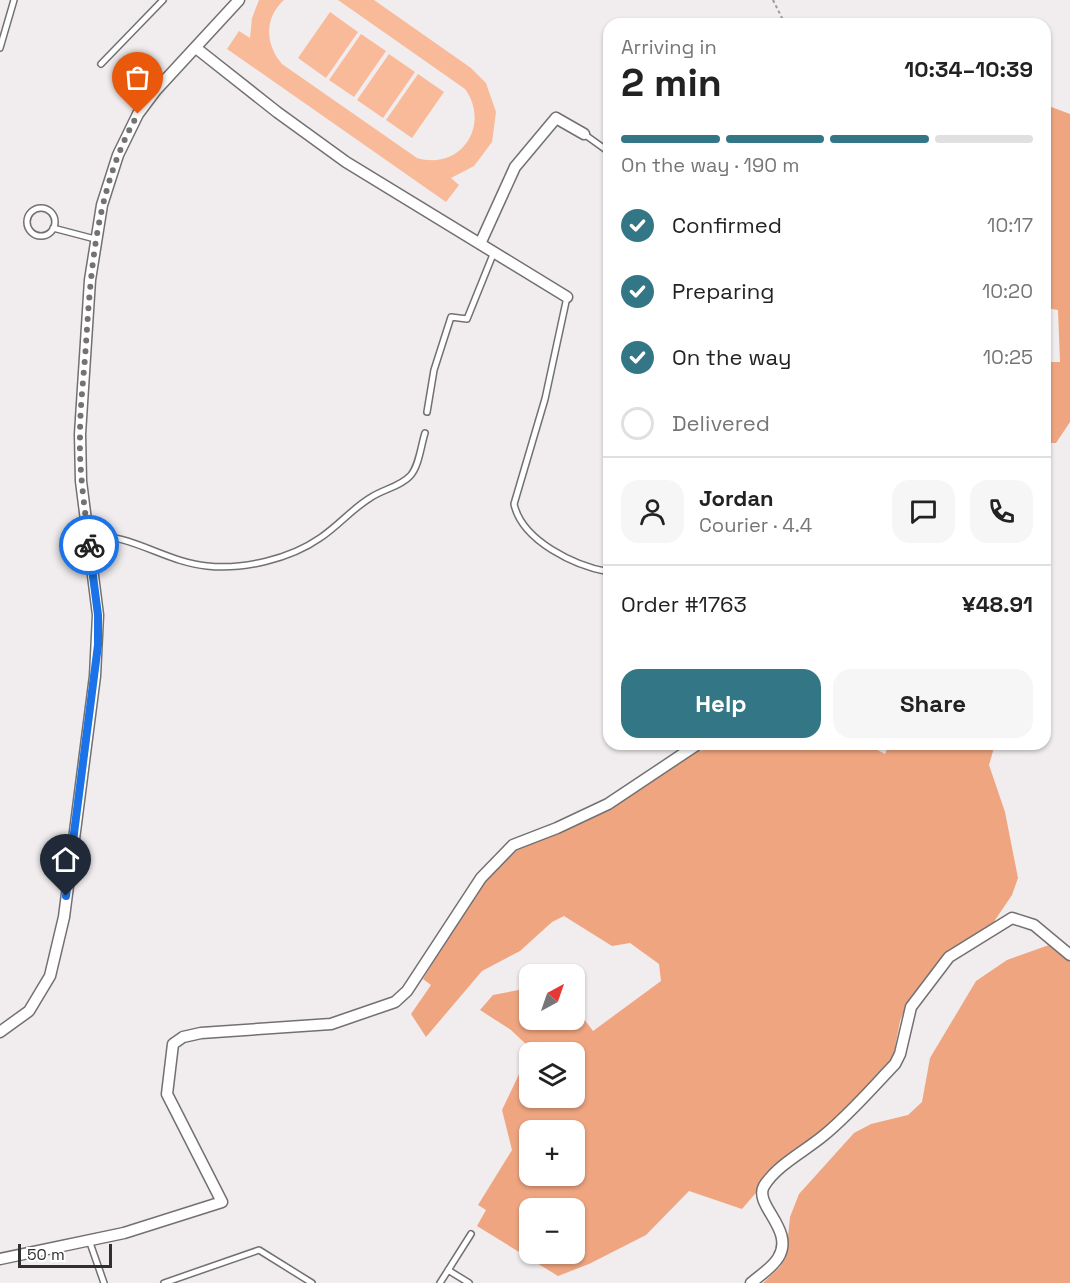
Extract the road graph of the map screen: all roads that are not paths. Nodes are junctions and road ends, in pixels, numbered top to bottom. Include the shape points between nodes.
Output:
1 (14, 0) edge
2 (163, 0) edge
3 (239, 0) edge
4 (0, 21) edge
5 (8, 22) junction
6 (0, 48) edge
7 (196, 48) junction
8 (101, 64) dead end
9 (584, 134) joint
10 (603, 148) edge
11 (53, 228) junction
12 (95, 239) junction
13 (480, 243) junction
14 (494, 252) junction
15 (567, 297) joint
16 (427, 412) dead end
17 (425, 433) dead end
18 (88, 536) junction
19 (603, 570) edge
20 (689, 750) edge
21 (1070, 955) edge
22 (0, 1032) edge
23 (471, 1234) dead end
24 (89, 1240) junction
25 (0, 1259) edge
26 (448, 1270) junction
27 (104, 1283) edge
28 (164, 1283) edge
29 (312, 1283) edge
30 (440, 1283) edge
31 (469, 1283) edge
32 (751, 1283) edge

1 - 5 lane
2 - 8 lane
3 - 7 street
4 - 5 lane
5 - 6 lane
7 - 12 street via 156,90 130,128 108,183
7 - 13 street via 346,162
9 - 10 lane
9 - 13 street via 556,118 514,167
11 - 11 lane via 45,235 35,235 27,226 28,216 35,209 48,210 54,216
11 - 12 lane
12 - 18 street via 80,434
13 - 14 street
14 - 15 street
14 - 16 lane via 467,319 451,317 434,370
15 - 19 lane via 545,399 514,504 526,528 544,543 580,563
17 - 18 lane via 412,474 405,480 372,496 302,548 247,566 190,564 126,539
18 - 22 street via 98,645 64,917 50,976 40,997 29,1011
20 - 24 street via 608,804 513,845 481,878 413,981 394,1002 331,1024 201,1033 173,1044 167,1094 222,1202
21 - 32 street via 1034,925 1012,918 949,957 911,1007 895,1064 825,1135 797,1152 765,1185 764,1200 783,1245 778,1259
23 - 26 lane
24 - 25 street
24 - 27 lane
26 - 30 lane
26 - 31 lane
28 - 29 lane via 259,1250

